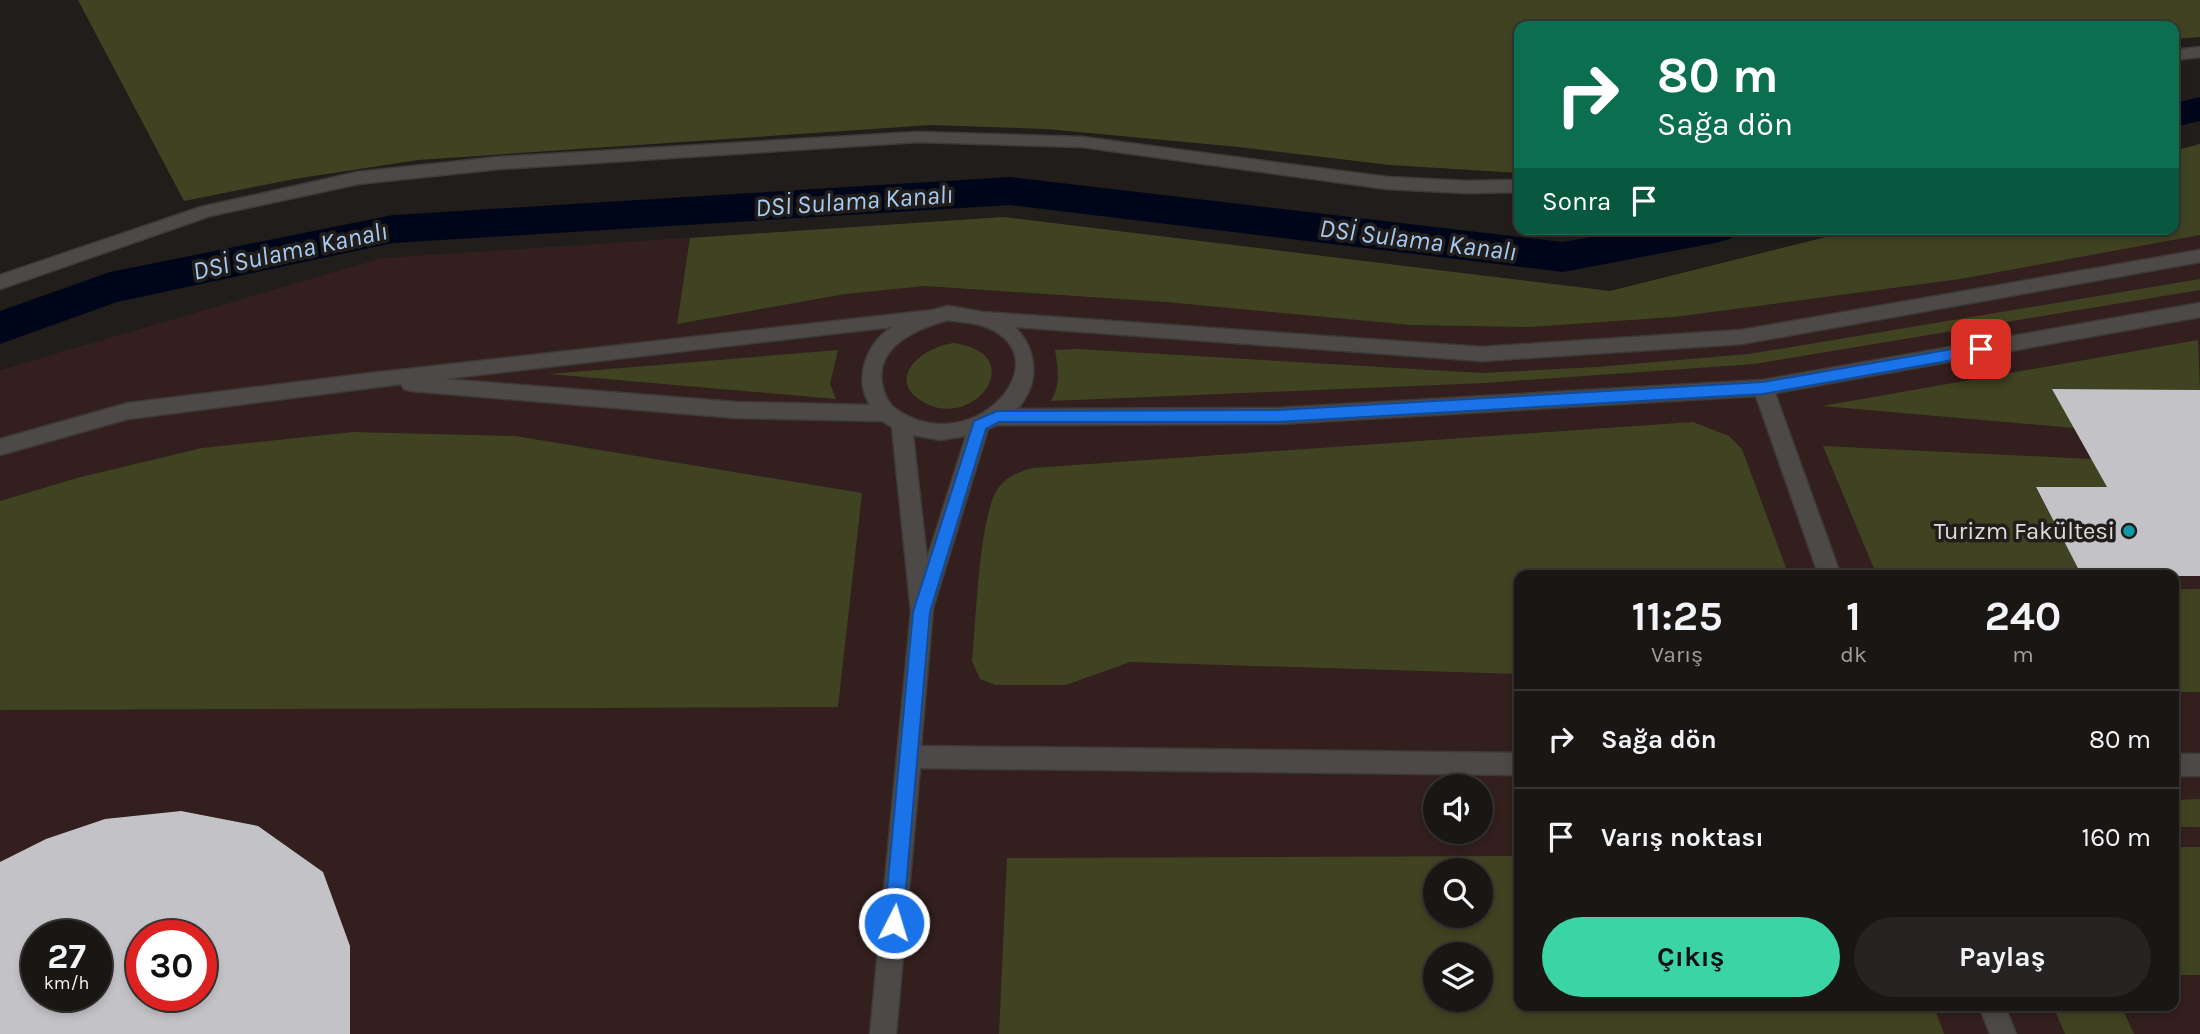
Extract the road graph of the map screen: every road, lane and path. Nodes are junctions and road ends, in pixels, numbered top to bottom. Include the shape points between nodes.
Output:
1 (2200, 52) edge
2 (2179, 54) edge
3 (1514, 186) edge
4 (2200, 256) edge
5 (0, 282) edge
6 (2200, 310) edge
7 (929, 316) junction
8 (985, 318) junction
9 (363, 380) junction
10 (1763, 388) junction
11 (894, 418) junction
12 (988, 421) junction
13 (0, 447) edge
14 (1828, 570) edge
15 (922, 612) junction
16 (910, 757) junction
17 (1514, 764) edge
18 (2179, 765) edge
19 (2200, 765) edge
20 (1994, 1011) edge
21 (883, 1034) edge
22 (2003, 1034) edge

1 - 2 street
3 - 5 street via 1387,183 1082,142 918,137 765,146 499,163 358,178 207,211
4 - 8 street via 1741,337 1482,354
6 - 10 street
7 - 8 street
7 - 9 street
7 - 11 street via 896,331 874,356 871,386
8 - 12 street via 1013,336 1026,362 1021,392
9 - 11 street
9 - 13 street via 128,411
10 - 12 street via 1278,416
10 - 14 street
11 - 12 street via 939,432
11 - 15 street
12 - 15 street
15 - 16 street
16 - 17 street
16 - 21 street
18 - 19 street
20 - 22 street

